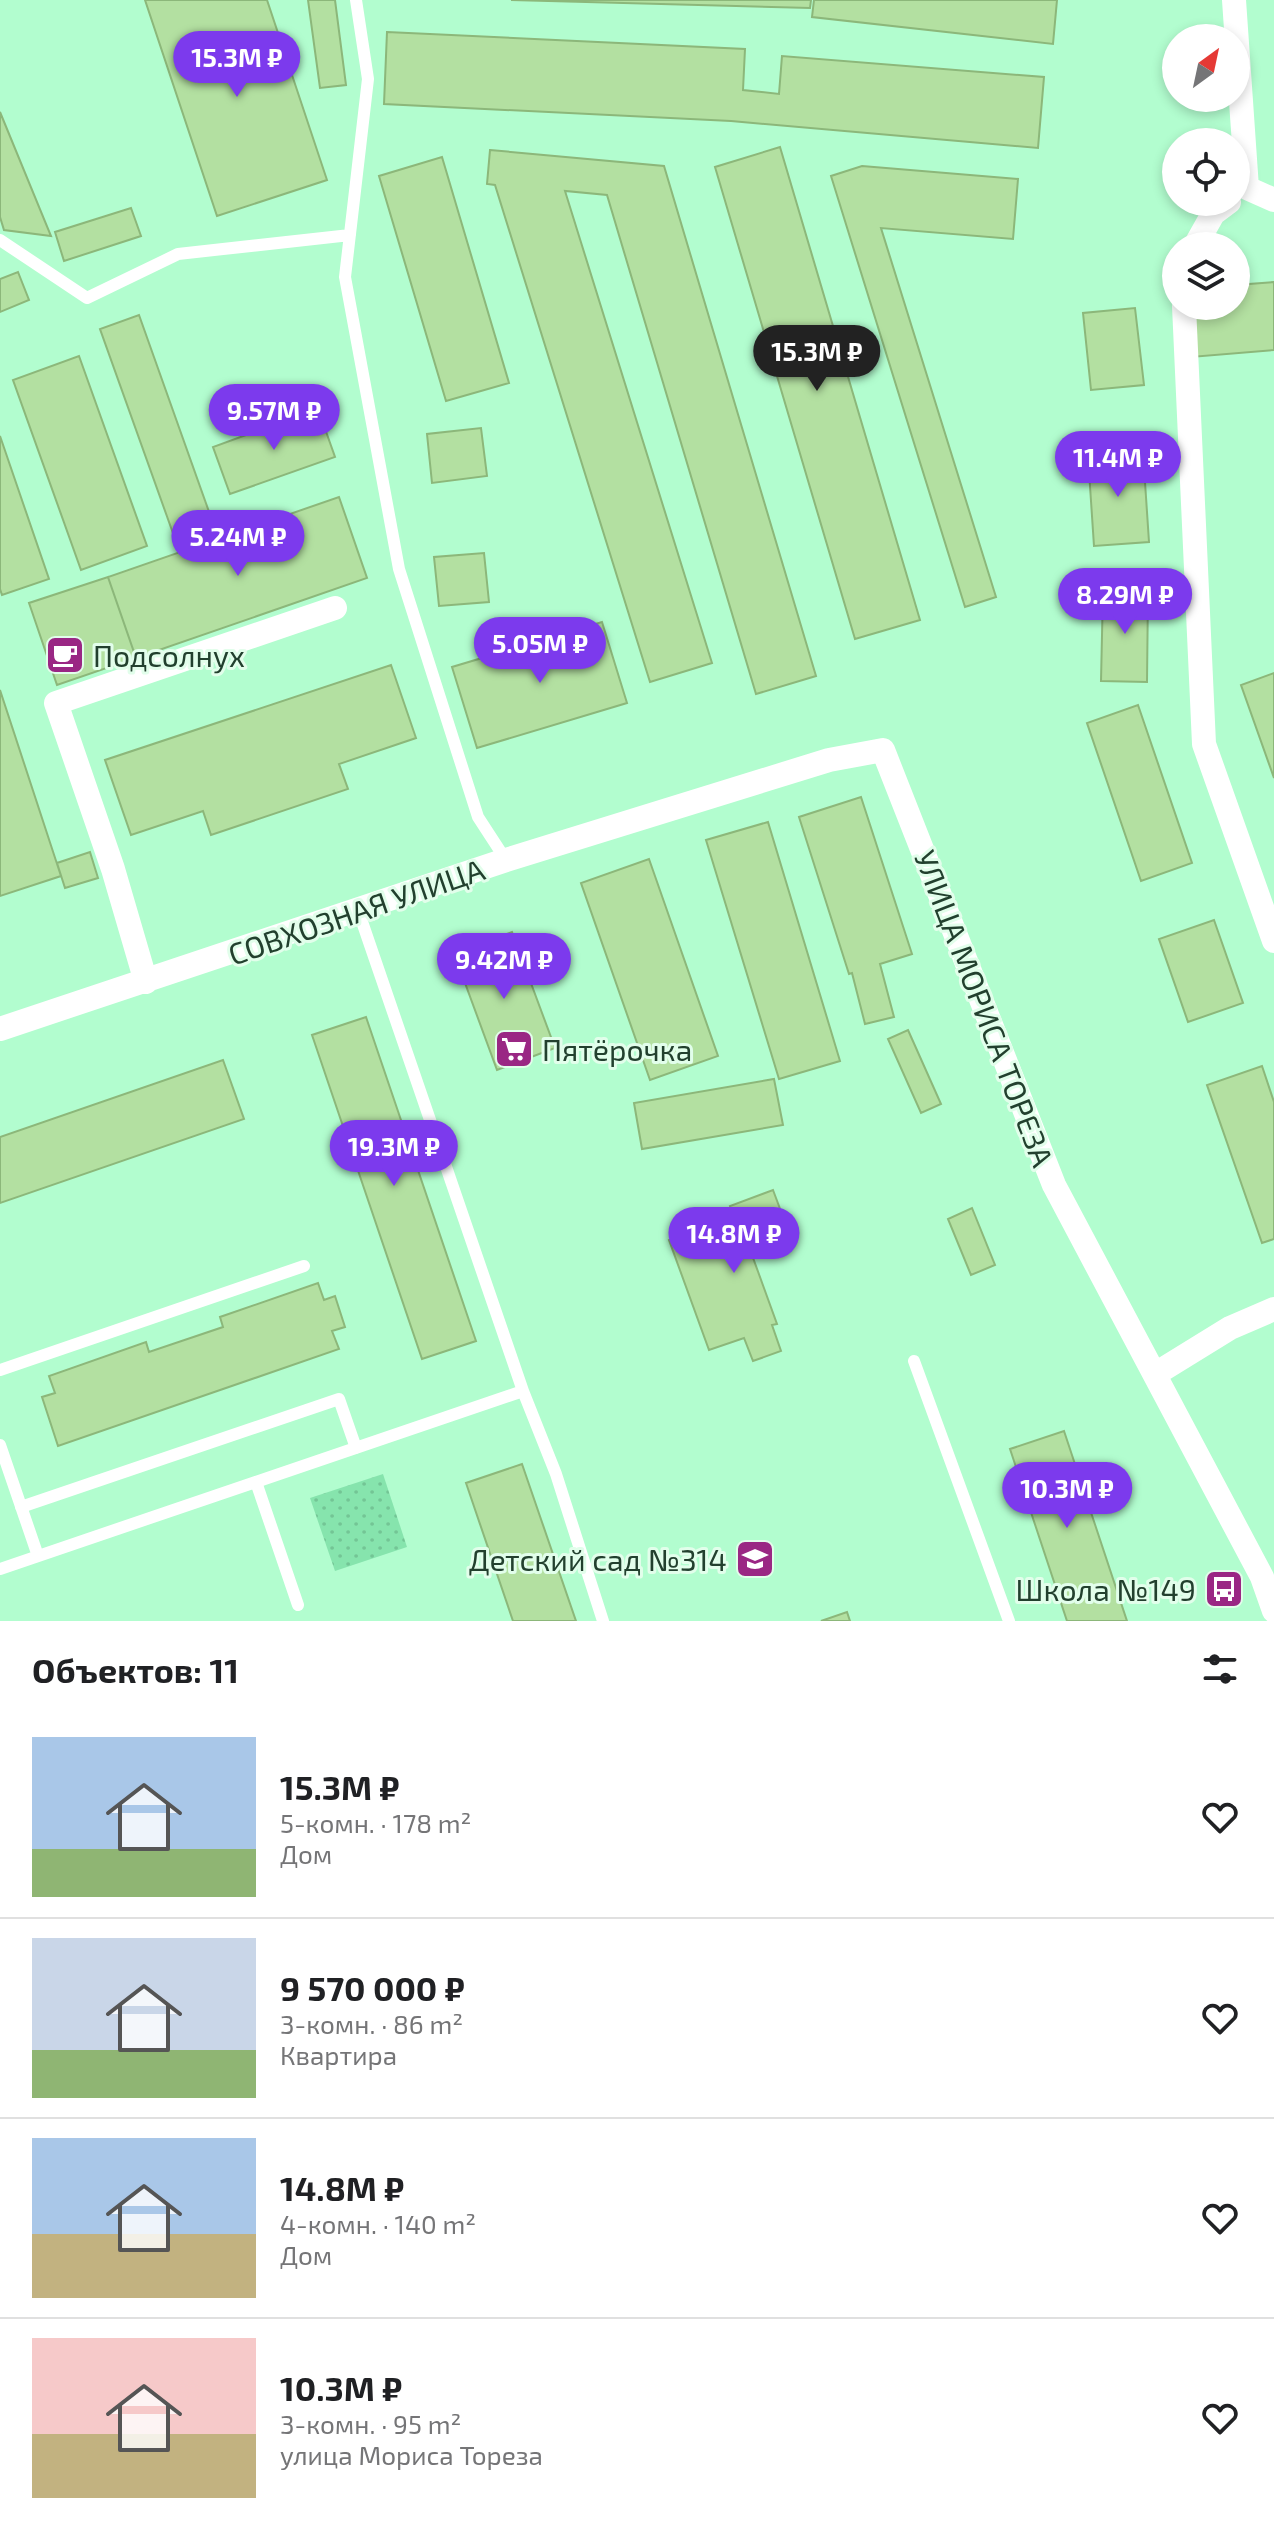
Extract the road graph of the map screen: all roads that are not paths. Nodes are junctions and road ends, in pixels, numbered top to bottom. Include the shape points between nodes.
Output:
1 (356, 0) edge
2 (1234, 0) edge
3 (1236, 128) edge
4 (1250, 197) edge
5 (1274, 200) edge
6 (350, 235) junction
7 (0, 240) edge
8 (1185, 320) edge
9 (335, 608) dead end
10 (506, 860) junction
11 (358, 910) junction
12 (1274, 941) edge
13 (146, 982) junction
14 (0, 1029) edge
15 (304, 1266) dead end
16 (1274, 1309) edge
17 (914, 1361) dead end
18 (0, 1370) edge
19 (1157, 1373) junction
20 (523, 1391) junction
21 (0, 1445) edge
22 (356, 1448) junction
23 (256, 1482) junction
24 (21, 1507) junction
25 (38, 1556) junction
26 (0, 1569) edge
27 (298, 1605) dead end
28 (1274, 1611) edge
29 (603, 1621) edge
30 (1009, 1621) edge

1 - 6 lane, СОВХОЗНАЯ УЛИЦА via 368,79
2 - 3 street
4 - 5 street
6 - 7 lane via 178,254 87,298
6 - 10 lane, СОВХОЗНАЯ УЛИЦА via 345,277 399,569 478,817
8 - 12 street via 1204,744
9 - 13 street via 56,703
10 - 11 street, СОВХОЗНАЯ УЛИЦА
10 - 19 street, УЛИЦА МОРИСА ТОРЕЗА via 829,760 883,750 1054,1185
11 - 13 street, СОВХОЗНАЯ УЛИЦА
11 - 20 lane
13 - 14 street, СОВХОЗНАЯ УЛИЦА
15 - 18 lane
16 - 19 street via 1230,1328
17 - 30 lane
19 - 28 street, УЛИЦА МОРИСА ТОРЕЗА via 1262,1577
20 - 22 lane
20 - 29 lane
21 - 24 lane
22 - 23 lane
22 - 24 lane via 339,1399
23 - 25 lane
23 - 27 lane
24 - 25 lane
25 - 26 lane

